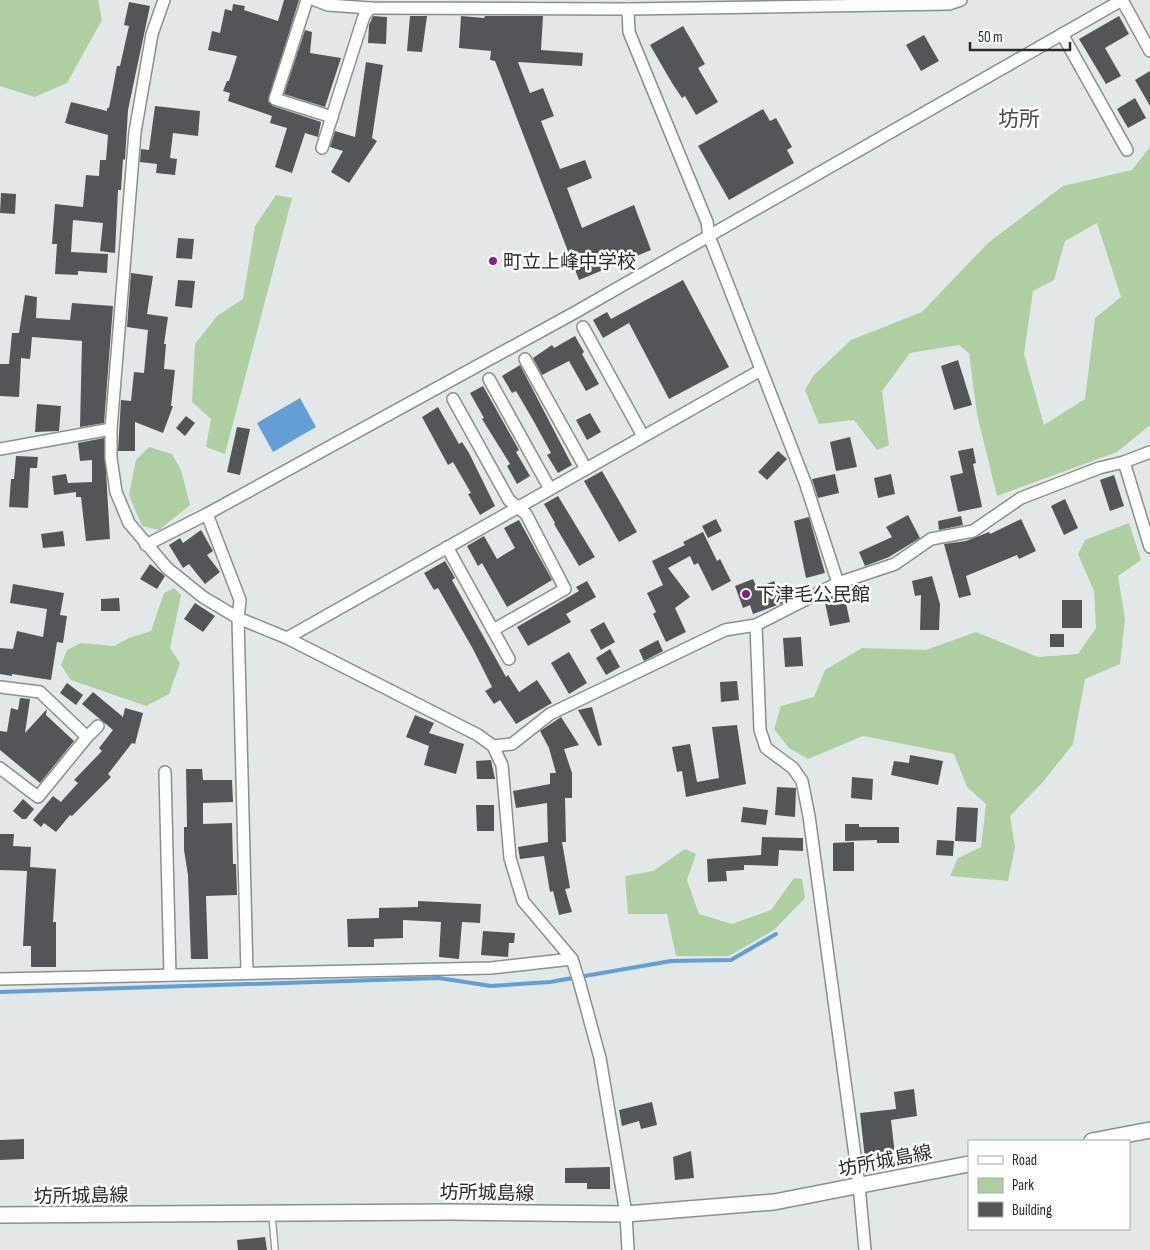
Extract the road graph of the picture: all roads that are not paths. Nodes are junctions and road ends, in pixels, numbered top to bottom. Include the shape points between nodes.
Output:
1 (164, 0) edge
2 (307, 0) edge
3 (315, 0) edge
4 (961, 0) edge
5 (1122, 0) edge
6 (904, 2) edge
7 (802, 3) edge
8 (588, 4) edge
9 (370, 8) junction
10 (628, 8) junction
11 (1062, 34) junction
12 (1150, 51) edge
13 (332, 117) junction
14 (322, 148) dead end
15 (1127, 150) dead end
16 (709, 236) junction
17 (583, 328) dead end
18 (526, 359) dead end
19 (761, 370) junction
20 (489, 379) dead end
21 (453, 399) dead end
22 (111, 429) junction
23 (643, 436) junction
24 (0, 449) edge
25 (1150, 452) edge
26 (1124, 462) junction
27 (586, 469) junction
28 (550, 489) junction
29 (518, 508) junction
30 (207, 514) junction
31 (146, 545) junction
32 (1150, 547) edge
33 (447, 548) junction
34 (838, 583) junction
35 (238, 618) junction
36 (756, 625) junction
37 (493, 630) junction
38 (287, 638) junction
39 (509, 659) dead end
40 (0, 687) edge
41 (98, 726) dead end
42 (86, 737) junction
43 (493, 746) junction
44 (0, 768) edge
45 (165, 772) dead end
46 (572, 959) junction
47 (247, 973) junction
48 (170, 976) junction
49 (0, 979) edge
50 (1150, 1130) edge
51 (1097, 1140) edge
52 (968, 1164) edge
53 (859, 1185) junction
54 (272, 1213) junction
55 (626, 1214) junction
56 (0, 1215) edge
57 (275, 1250) edge
58 (628, 1250) edge
59 (866, 1250) edge

1 - 22 street via 152,34 134,132
2 - 13 street via 275,99
3 - 9 street via 328,5
4 - 6 street via 949,4
5 - 11 street
5 - 12 street
6 - 7 street
7 - 10 street
8 - 9 street
8 - 10 street
9 - 13 street via 364,16
10 - 16 street via 629,32 707,222
11 - 15 street
11 - 16 street
13 - 14 street
16 - 19 street
16 - 30 street
17 - 23 street
18 - 27 street
19 - 23 street
19 - 34 street via 805,482
20 - 28 street
21 - 29 street via 509,500
22 - 24 street
22 - 31 street via 116,492 128,523
23 - 27 street
25 - 26 street
26 - 32 street
26 - 34 street via 1099,468 1021,498 973,531 932,539 895,564
27 - 28 street
28 - 29 street
29 - 33 street
29 - 37 street via 526,514 565,589
30 - 31 street
30 - 35 street via 240,600
31 - 35 street via 167,568 203,597
33 - 37 street
33 - 38 street
34 - 36 street
35 - 38 street
35 - 47 street
36 - 43 street via 726,630 550,714 512,744
36 - 53 street via 760,730 766,748 792,768 802,781 809,816
37 - 39 street
38 - 43 street via 478,735
40 - 42 street via 40,692
41 - 42 street
42 - 44 street via 38,797
43 - 46 street via 502,765 510,858 523,901
45 - 48 street
46 - 47 street via 491,968
46 - 55 street via 600,1058
47 - 48 street
48 - 49 street
50 - 51 main road
52 - 53 main road, 坊所城島線
53 - 55 main road, 坊所城島線 via 765,1203
53 - 59 street
54 - 55 main road, 坊所城島線
54 - 56 main road, 坊所城島線
54 - 57 lane
55 - 58 street

